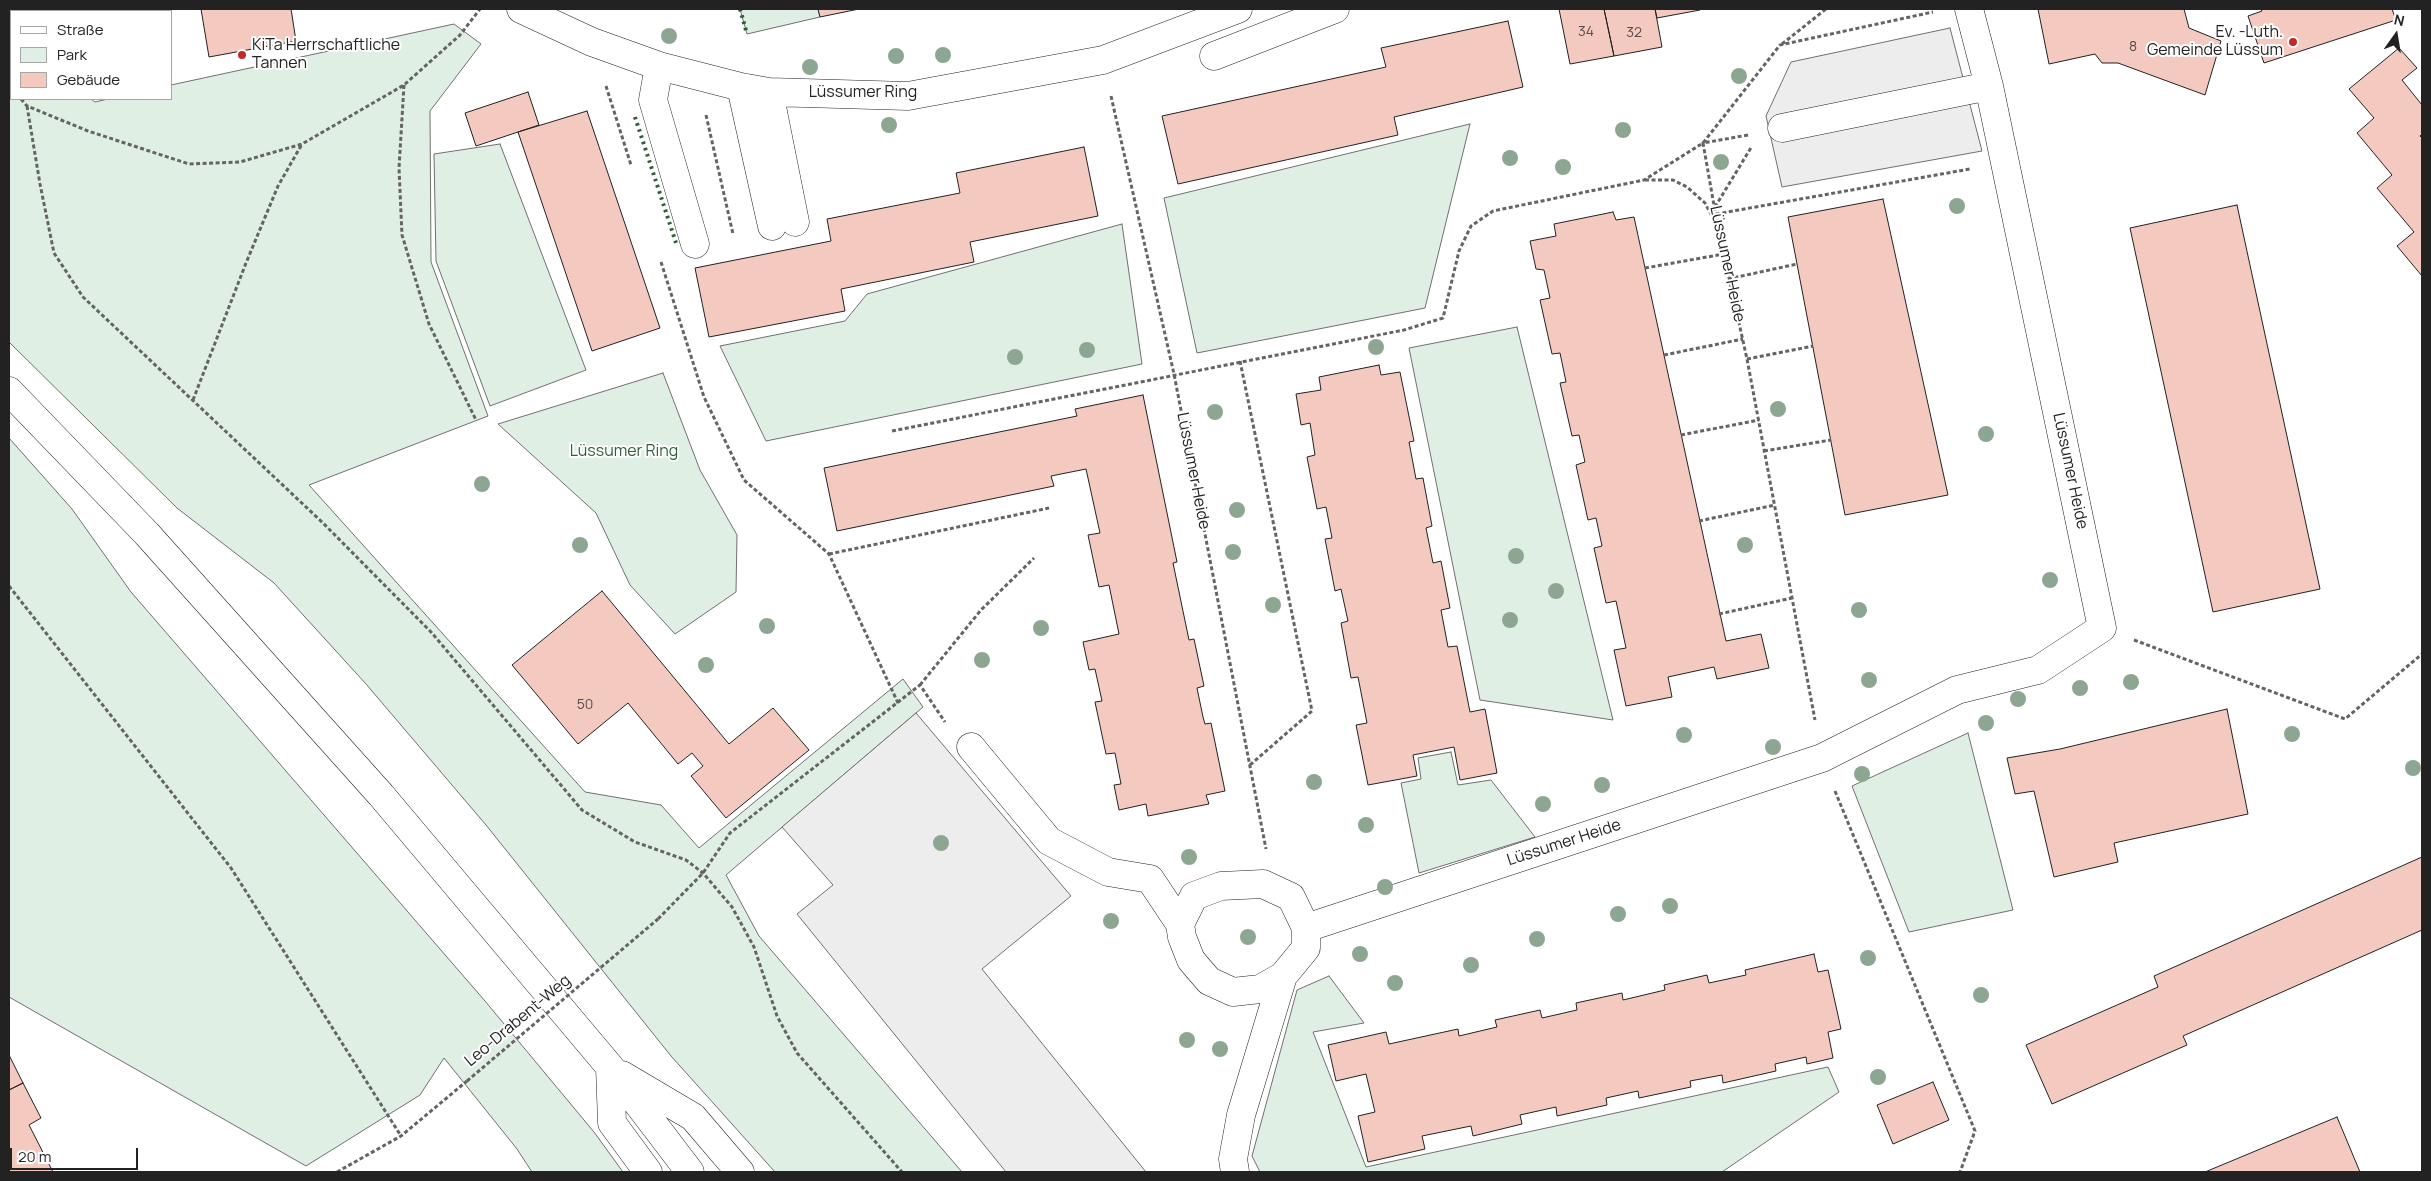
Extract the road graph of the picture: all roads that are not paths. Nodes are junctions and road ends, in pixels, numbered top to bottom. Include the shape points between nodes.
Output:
1 (521, 9) edge
2 (1238, 9) edge
3 (1335, 9) edge
4 (1969, 9) edge
5 (1214, 56) dead end
6 (659, 66) junction
7 (1989, 86) junction
8 (741, 87) junction
9 (769, 92) junction
10 (1771, 130) road end
11 (694, 244) dead end
12 (9, 391) edge
13 (970, 747) road end
14 (1180, 924) junction
15 (1306, 928) junction
16 (1283, 976) junction
17 (610, 1068) junction
18 (648, 1172) edge
19 (690, 1172) edge
20 (740, 1172) edge
21 (1236, 1172) edge

1 - 6 main road, Lüssumer Ring via 592,42
2 - 9 main road, Lüssumer Ring via 1103,60 908,96
3 - 5 main road
4 - 7 main road, Lüssumer Heide
6 - 8 main road, Lüssumer Ring
6 - 11 main road via 653,100
7 - 10 main road
7 - 15 main road, Lüssumer Heide via 2102,628 2038,670 1957,690 1822,758
8 - 9 main road, Lüssumer Ring
8 - 9 main road via 783,224
12 - 17 main road via 146,534 381,795
13 - 14 main road via 1049,841 1108,872 1150,880
14 - 15 main road via 1194,896 1221,886 1263,884 1291,897
14 - 16 main road via 1191,960 1209,981 1233,992 1260,989
15 - 16 main road via 1306,948
16 - 21 main road via 1241,1115 1233,1159
17 - 18 main road via 612,1123
17 - 19 main road
17 - 20 main road via 694,1117

